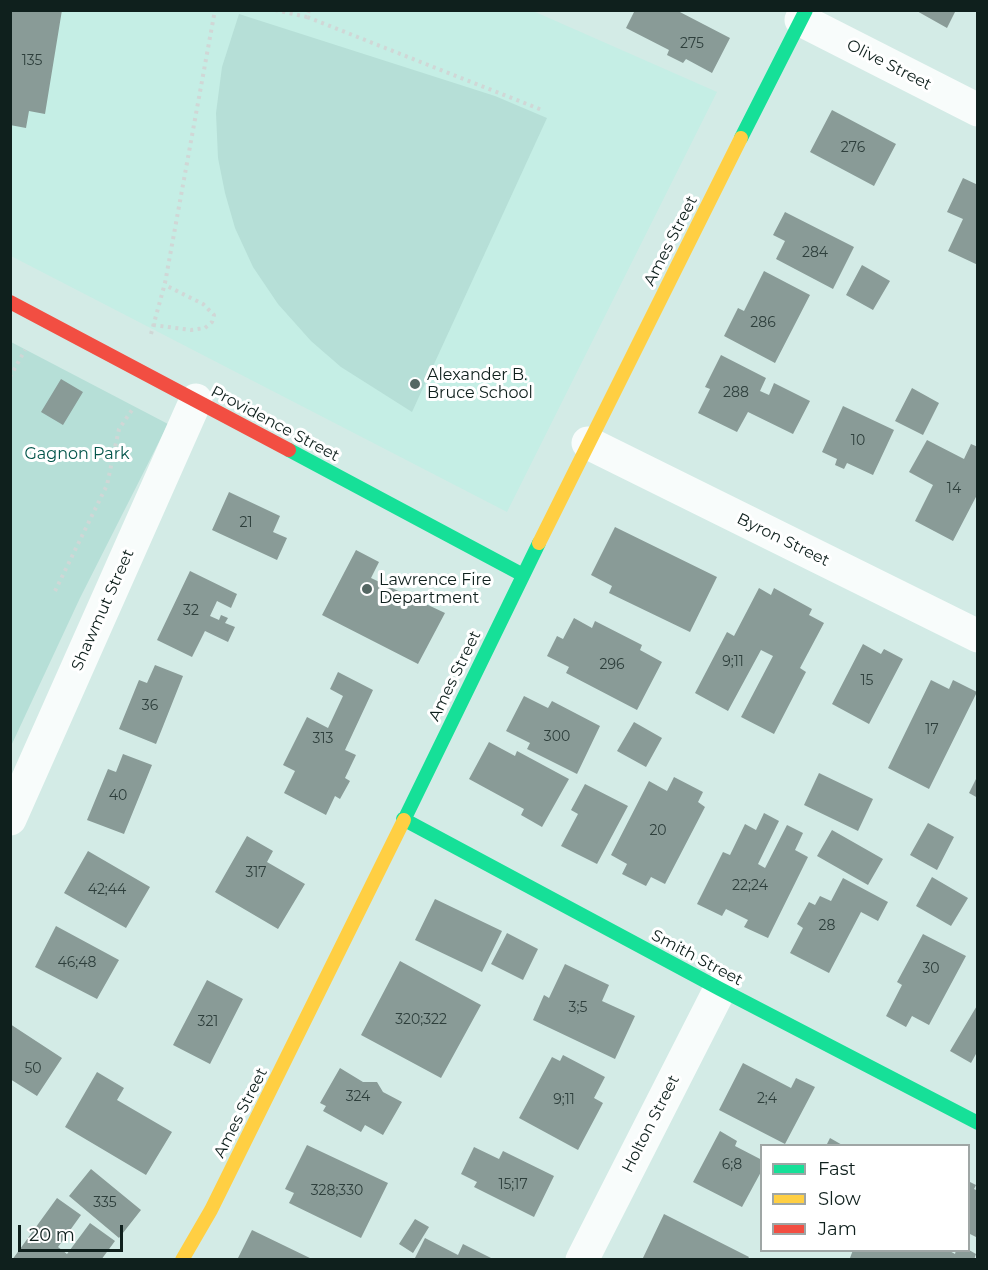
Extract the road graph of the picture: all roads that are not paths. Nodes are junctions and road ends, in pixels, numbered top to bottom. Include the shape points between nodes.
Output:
1 (803, 15) edge
2 (978, 110) edge
3 (10, 302) edge
4 (196, 400) junction
5 (588, 443) junction
6 (523, 575) junction
7 (978, 636) edge
8 (10, 819) edge
9 (403, 819) junction
10 (720, 989) junction
11 (978, 1123) edge
12 (182, 1260) edge
13 (582, 1260) edge

1 - 2 street, Olive Street
1 - 5 street, Ames Street
3 - 4 street, Providence Street
4 - 6 street, Providence Street
4 - 8 street, Shawmut Street
5 - 6 street, Ames Street
5 - 7 street, Byron Street
6 - 9 street, Ames Street
9 - 10 street, Smith Street
9 - 12 street, Ames Street via 221,1190
10 - 11 street, Smith Street
10 - 13 street, Holton Street

